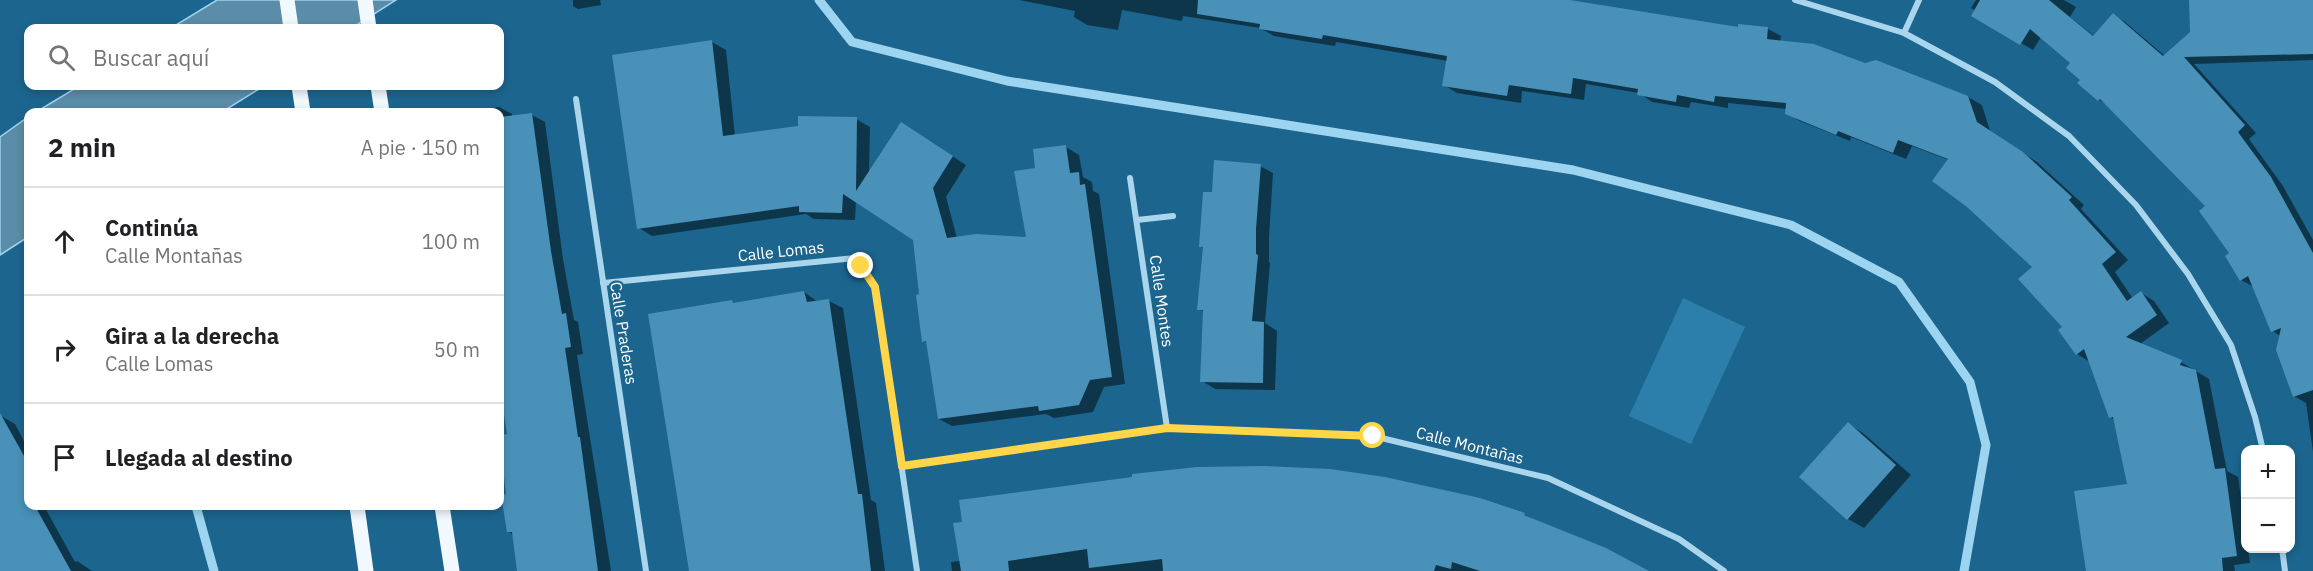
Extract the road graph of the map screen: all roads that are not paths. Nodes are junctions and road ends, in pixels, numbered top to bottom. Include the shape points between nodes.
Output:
1 (286, 0) edge
2 (365, 0) edge
3 (1795, 0) edge
4 (1919, 0) edge
5 (290, 24) edge
6 (368, 24) edge
7 (1904, 33) junction
8 (300, 90) edge
9 (379, 90) edge
10 (576, 99) dead end
11 (302, 108) edge
12 (381, 108) edge
13 (1130, 178) dead end
14 (1173, 216) dead end
15 (1137, 220) junction
16 (603, 283) junction
17 (1167, 428) junction
18 (2262, 445) edge
19 (902, 466) junction
20 (358, 510) edge
21 (443, 510) edge
22 (2283, 553) edge
23 (366, 571) edge
24 (452, 571) edge
25 (646, 571) edge
26 (917, 571) edge
27 (1724, 571) edge
28 (2285, 571) edge

1 - 5 main road
2 - 6 main road
3 - 7 street
4 - 7 street
7 - 18 street via 1995,82 2069,136 2136,205 2188,274 2231,345
8 - 11 main road
9 - 12 main road
10 - 16 street, Calle Praderas
13 - 15 street, Calle Montes
14 - 15 street
15 - 17 street, Calle Montes
16 - 19 street, Calle Lomas via 855,258 875,287
16 - 25 street, Calle Praderas
17 - 19 street, Calle Montañas
17 - 27 street, Calle Montañas via 1373,436 1548,478 1679,539
19 - 26 street, Calle Lomas
20 - 23 main road
21 - 24 main road
22 - 28 street

